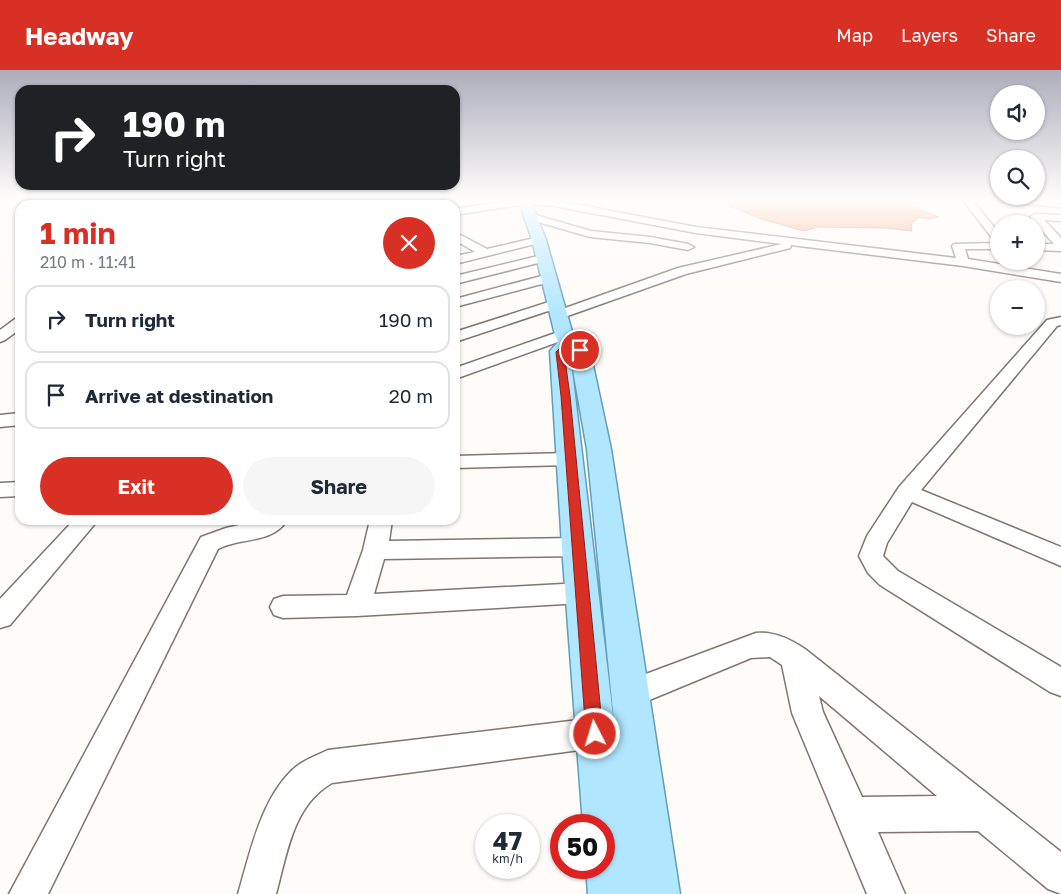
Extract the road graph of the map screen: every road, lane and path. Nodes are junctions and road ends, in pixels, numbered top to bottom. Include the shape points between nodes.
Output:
1 (629, 237) edge
2 (764, 237) edge
3 (460, 238) edge
4 (539, 240) joint
5 (806, 242) junction
6 (990, 246) edge
7 (1061, 246) edge
8 (688, 247) dead end
9 (1045, 247) edge
10 (485, 253) junction
11 (460, 259) edge
12 (542, 259) junction
13 (963, 262) junction
14 (990, 264) edge
15 (1040, 270) edge
16 (550, 278) junction
17 (1061, 278) edge
18 (460, 279) edge
19 (460, 302) edge
20 (15, 316) edge
21 (0, 321) edge
22 (1061, 321) edge
23 (562, 324) junction
24 (15, 326) edge
25 (460, 335) edge
26 (0, 337) edge
27 (460, 372) edge
28 (15, 420) edge
29 (0, 421) edge
30 (570, 459) junction
31 (460, 462) edge
32 (15, 489) edge
33 (0, 490) edge
34 (907, 492) junction
35 (82, 525) edge
36 (272, 525) edge
37 (380, 525) edge
38 (577, 547) junction
39 (375, 550) junction
40 (1061, 557) edge
41 (582, 593) junction
42 (358, 605) junction
43 (5, 606) edge
44 (283, 607) dead end
45 (795, 658) junction
46 (1061, 683) edge
47 (630, 694) junction
48 (595, 734) junction
49 (984, 813) junction
50 (852, 815) junction
51 (1061, 876) edge
52 (28, 894) edge
53 (257, 894) edge
54 (612, 894) edge
55 (656, 894) edge
56 (886, 894) edge

1 - 8 street
2 - 5 street
3 - 10 street
4 - 10 street
4 - 12 main road
5 - 13 street
5 - 23 street via 682,271 638,285
6 - 13 street via 958,246
7 - 9 street
10 - 11 street
12 - 16 main road
12 - 18 street
13 - 14 street
15 - 17 street
16 - 19 street
16 - 23 main road
20 - 21 street
22 - 34 street via 1052,323
23 - 25 street
23 - 27 street
23 - 30 main road via 560,352
23 - 47 main road via 580,350 599,449
24 - 26 street
28 - 29 street
30 - 31 street
30 - 38 main road
32 - 33 street
34 - 40 street
34 - 46 street via 875,542 871,556 877,566 889,578
35 - 43 street
36 - 52 street via 261,530 227,534 209,543
37 - 39 street
38 - 39 street
38 - 41 main road
39 - 42 street
41 - 42 street
41 - 48 main road
42 - 44 street
45 - 47 street via 769,643 759,644
45 - 49 street
45 - 50 street via 808,713
47 - 55 main road
48 - 53 street via 328,767 310,778 293,795 279,820
48 - 54 main road
49 - 50 street
49 - 51 street
50 - 56 street

